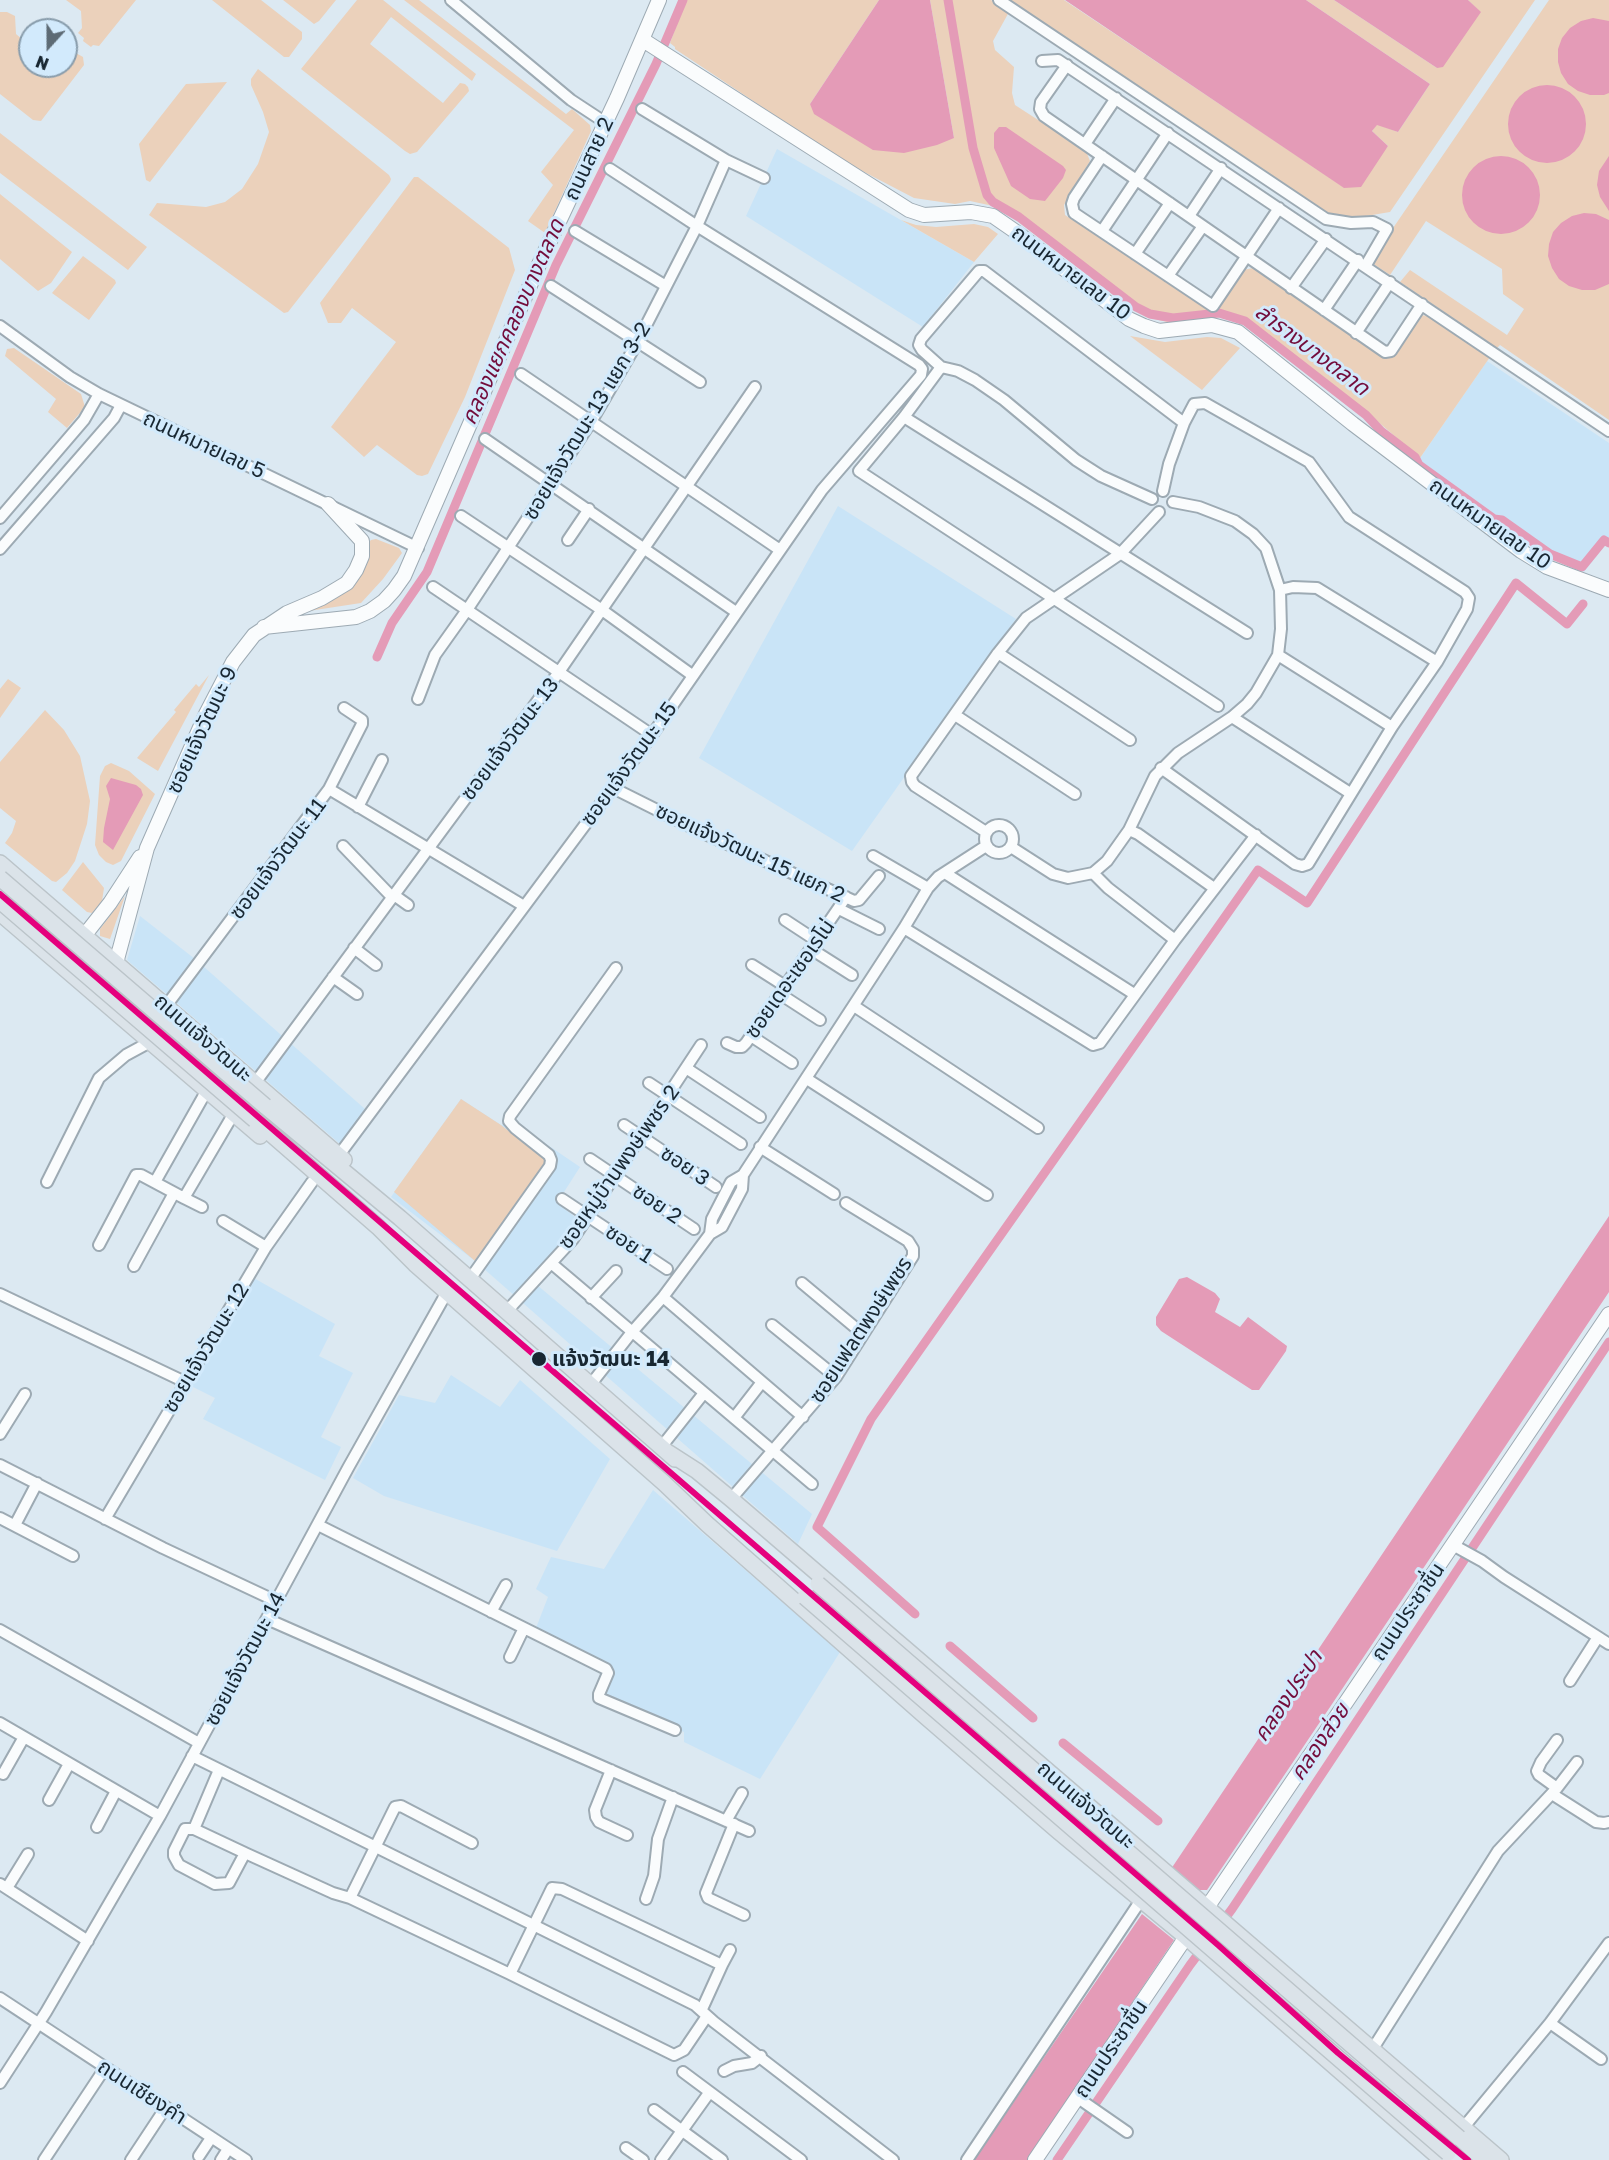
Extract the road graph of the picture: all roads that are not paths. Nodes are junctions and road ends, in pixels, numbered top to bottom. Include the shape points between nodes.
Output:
1 (451, 0) edge
2 (659, 0) edge
3 (999, 0) edge
4 (643, 40) junction
5 (1042, 61) dead end
6 (1067, 65) junction
7 (1116, 98) junction
8 (642, 109) dead end
9 (606, 123) junction
10 (1168, 133) junction
11 (1085, 144) junction
12 (1102, 156) junction
13 (726, 160) junction
14 (1221, 168) junction
15 (610, 169) dead end
16 (764, 178) dead end
17 (1137, 180) junction
18 (1170, 203) junction
19 (1279, 208) junction
20 (1189, 216) junction
21 (697, 226) junction
22 (1203, 226) junction
23 (575, 231) dead end
24 (1102, 231) junction
25 (1326, 239) junction
26 (1135, 254) junction
27 (1246, 257) junction
28 (1362, 263) junction
29 (1168, 276) junction
30 (1390, 282) junction
31 (551, 286) dead end
32 (666, 286) junction
33 (1291, 288) junction
34 (1422, 304) junction
35 (1324, 310) junction
36 (0, 326) edge
37 (1356, 333) junction
38 (637, 343) junction
39 (942, 367) junction
40 (521, 374) dead end
41 (700, 382) dead end
42 (755, 387) dead end
43 (99, 394) junction
44 (121, 405) junction
45 (904, 417) junction
46 (591, 422) junction
47 (1184, 423) junction
48 (1609, 430) edge
49 (485, 439) dead end
50 (550, 484) junction
51 (686, 488) junction
52 (1163, 491) junction
53 (1152, 500) junction
54 (1173, 502) junction
55 (328, 504) junction
56 (589, 509) junction
57 (1159, 512) junction
58 (461, 516) dead end
59 (0, 518) edge
60 (568, 540) dead end
61 (508, 547) junction
62 (418, 548) junction
63 (0, 549) edge
64 (644, 549) junction
65 (780, 550) junction
66 (1120, 554) junction
67 (433, 587) dead end
68 (1280, 590) junction
69 (1609, 590) edge
70 (1053, 600) junction
71 (467, 610) junction
72 (602, 610) junction
73 (736, 612) junction
74 (264, 627) junction
75 (1247, 633) dead end
76 (998, 653) junction
77 (1278, 655) junction
78 (1437, 662) junction
79 (559, 672) junction
80 (692, 675) junction
81 (418, 699) dead end
82 (1218, 706) dead end
83 (344, 708) dead end
84 (955, 715) junction
85 (1232, 717) junction
86 (1392, 727) junction
87 (652, 735) junction
88 (1130, 740) dead end
89 (382, 760) dead end
90 (1161, 768) junction
91 (613, 788) junction
92 (330, 789) junction
93 (1350, 793) junction
94 (1075, 794) dead end
95 (358, 807) junction
96 (1129, 830) junction
97 (986, 832) junction
98 (1256, 835) junction
99 (343, 846) dead end
100 (986, 846) junction
101 (1011, 847) junction
102 (147, 848) junction
103 (429, 848) junction
104 (873, 856) dead end
105 (0, 863) edge
106 (945, 873) junction
107 (1093, 873) junction
108 (879, 876) dead end
109 (0, 878) edge
110 (928, 888) junction
111 (1214, 888) junction
112 (393, 896) junction
113 (846, 897) junction
114 (0, 901) edge
115 (408, 905) dead end
116 (524, 906) junction
117 (51, 907) junction
118 (840, 909) junction
119 (0, 912) edge
120 (785, 920) dead end
121 (904, 928) junction
122 (879, 929) dead end
123 (24, 933) junction
124 (84, 936) junction
125 (1175, 940) junction
126 (814, 945) junction
127 (354, 948) junction
128 (116, 963) junction
129 (60, 964) junction
130 (376, 965) dead end
131 (752, 965) dead end
132 (616, 968) dead end
133 (852, 975) dead end
134 (131, 976) junction
135 (333, 977) junction
136 (783, 990) junction
137 (357, 994) dead end
138 (1134, 994) junction
139 (854, 1005) junction
140 (109, 1006) junction
141 (166, 1006) junction
142 (820, 1020) dead end
143 (751, 1035) junction
144 (150, 1042) junction
145 (727, 1043) dead end
146 (701, 1045) dead end
147 (792, 1063) dead end
148 (687, 1068) junction
149 (807, 1078) junction
150 (255, 1083) junction
151 (649, 1083) dead end
152 (207, 1090) junction
153 (669, 1095) junction
154 (234, 1113) junction
155 (760, 1117) dead end
156 (624, 1125) dead end
157 (1038, 1128) dead end
158 (641, 1137) junction
159 (741, 1144) dead end
160 (760, 1147) junction
161 (339, 1155) junction
162 (590, 1159) dead end
163 (616, 1176) junction
164 (47, 1182) dead end
165 (155, 1182) junction
166 (312, 1182) junction
167 (716, 1187) dead end
168 (834, 1194) dead end
169 (179, 1195) junction
170 (987, 1195) dead end
171 (562, 1199) dead end
172 (846, 1203) dead end
173 (202, 1208) dead end
174 (589, 1217) junction
175 (400, 1218) junction
176 (222, 1221) dead end
177 (694, 1229) dead end
178 (99, 1245) dead end
179 (266, 1247) junction
180 (551, 1263) junction
181 (415, 1264) junction
182 (134, 1266) dead end
183 (667, 1269) dead end
184 (616, 1270) dead end
185 (470, 1279) junction
186 (802, 1283) dead end
187 (447, 1292) junction
188 (0, 1294) edge
189 (663, 1297) junction
190 (591, 1298) junction
191 (507, 1312) junction
192 (1608, 1320) edge
193 (772, 1325) dead end
194 (632, 1332) junction
195 (863, 1334) junction
196 (836, 1377) junction
197 (185, 1382) junction
198 (762, 1382) junction
199 (591, 1384) junction
200 (704, 1393) junction
201 (25, 1394) dead end
202 (803, 1417) junction
203 (734, 1418) junction
204 (0, 1434) edge
205 (665, 1449) junction
206 (773, 1450) junction
207 (0, 1465) edge
208 (37, 1483) junction
209 (664, 1483) junction
210 (812, 1484) dead end
211 (731, 1499) junction
212 (0, 1518) edge
213 (105, 1519) junction
214 (15, 1525) junction
215 (318, 1525) junction
216 (1456, 1546) junction
217 (73, 1556) dead end
218 (506, 1585) dead end
219 (276, 1601) junction
220 (491, 1612) junction
221 (267, 1619) junction
222 (524, 1628) junction
223 (0, 1630) edge
224 (1598, 1637) junction
225 (1609, 1644) edge
226 (510, 1656) dead end
227 (1570, 1681) dead end
228 (973, 1707) junction
229 (0, 1723) edge
230 (675, 1730) dead end
231 (943, 1731) junction
232 (24, 1737) junction
233 (1557, 1740) dead end
234 (199, 1743) junction
235 (192, 1756) junction
236 (1577, 1761) dead end
237 (69, 1764) junction
238 (219, 1770) junction
239 (611, 1770) junction
240 (3, 1774) dead end
241 (116, 1791) junction
242 (1555, 1791) junction
243 (742, 1793) dead end
244 (673, 1797) junction
245 (49, 1800) dead end
246 (1085, 1804) junction
247 (160, 1816) junction
248 (730, 1822) junction
249 (1609, 1822) edge
250 (97, 1827) dead end
251 (194, 1829) junction
252 (749, 1831) dead end
253 (1058, 1831) junction
254 (627, 1835) dead end
255 (472, 1843) dead end
256 (376, 1846) junction
257 (245, 1853) junction
258 (28, 1854) dead end
259 (3, 1886) edge
260 (350, 1898) junction
261 (646, 1899) dead end
262 (1141, 1900) junction
263 (744, 1915) dead end
264 (1216, 1918) junction
265 (534, 1924) junction
266 (88, 1941) junction
267 (1609, 1943) edge
268 (1197, 1947) junction
269 (730, 1950) dead end
270 (1605, 1956) edge
271 (722, 1965) junction
272 (510, 1974) junction
273 (1300, 1990) junction
274 (0, 1998) edge
275 (705, 2013) junction
276 (1277, 2017) junction
277 (39, 2023) junction
278 (1550, 2023) junction
279 (1369, 2048) junction
280 (760, 2056) junction
281 (1601, 2059) dead end
282 (105, 2068) junction
283 (724, 2071) dead end
284 (1396, 2071) junction
285 (683, 2072) dead end
286 (1343, 2075) junction
287 (0, 2083) edge
288 (709, 2093) junction
289 (1370, 2098) junction
290 (1081, 2100) junction
291 (166, 2107) junction
292 (654, 2109) dead end
293 (682, 2130) junction
294 (1127, 2132) dead end
295 (1461, 2133) junction
296 (211, 2138) junction
297 (626, 2148) dead end
298 (228, 2149) junction
299 (199, 2156) dead end
300 (1449, 2158) edge
301 (44, 2160) edge
302 (131, 2160) edge
303 (221, 2160) edge
304 (246, 2160) edge
305 (643, 2160) edge
306 (661, 2160) edge
307 (722, 2160) edge
308 (801, 2160) edge
309 (893, 2160) edge
310 (967, 2160) edge
311 (1036, 2160) edge
312 (1484, 2160) edge
313 (1501, 2160) edge

1 - 9 street via 571,100
2 - 4 street, ถนนสาย 2
3 - 28 street via 1326,219 1351,224 1373,222 1387,229
4 - 9 street, ถนนสาย 2
4 - 69 street, ถนนหมายเลข 10 via 909,210 924,215 971,212 993,216 1129,319 1159,331 1212,326 1238,332 1521,551 1547,567
5 - 6 street via 1058,60
6 - 7 street
6 - 11 street via 1042,101 1041,111
7 - 10 street
7 - 11 street
8 - 13 street
9 - 62 street, ถนนสาย 2 via 536,270
10 - 14 street
10 - 17 street
11 - 12 street
12 - 17 street
12 - 24 street via 1072,204 1076,214
13 - 16 street
13 - 21 street, ซอยแจ้งวัฒนะ 13 แยก 3-2
14 - 19 street
14 - 20 street
15 - 21 street
17 - 18 street
17 - 24 street
18 - 20 street
18 - 26 street
19 - 25 street
19 - 27 street
20 - 22 street
21 - 32 street, ซอยแจ้งวัฒนะ 13 แยก 3-2
21 - 65 street, ซอยแจ้งวัฒนะ 15 via 922,369 921,375 822,490
22 - 27 street
22 - 29 street
23 - 32 street
24 - 26 street
25 - 28 street
25 - 33 street
26 - 29 street
27 - 29 street via 1213,306
27 - 33 street
28 - 30 street
28 - 35 street
30 - 34 street
30 - 37 street
31 - 38 street
32 - 38 street, ซอยแจ้งวัฒนะ 13 แยก 3-2
33 - 35 street
34 - 37 street via 1388,353
34 - 48 street
35 - 37 street
36 - 43 street, ถนนหมายเลข 5
38 - 41 street
38 - 46 street, ซอยแจ้งวัฒนะ 13 แยก 3-2
39 - 45 street
39 - 47 street via 922,350 921,339 979,271 984,271
39 - 53 street via 975,380 1101,476
40 - 46 street
42 - 51 street, ซอยแจ้งวัฒนะ 13
43 - 44 street, ถนนหมายเลข 5
43 - 59 street via 84,420
44 - 55 street, ถนนหมายเลข 5
44 - 63 street via 108,426
45 - 66 street
45 - 70 street via 859,471
46 - 50 street, ซอยแจ้งวัฒนะ 13 แยก 3-2
46 - 51 street
47 - 52 street
47 - 78 street via 1194,404 1205,403 1283,445 1309,462 1350,518 1465,592 1469,598 1467,609
49 - 50 street
50 - 56 street
50 - 61 street, ซอยแจ้งวัฒนะ 13 แยก 3-2
51 - 64 street, ซอยแจ้งวัฒนะ 13
51 - 65 street
52 - 53 street
52 - 54 street via 1172,496
53 - 57 street
54 - 57 street via 1168,511
54 - 68 street via 1217,512 1253,534 1266,548
55 - 62 street, ถนนหมายเลข 5
55 - 74 street, ซอยแจ้งวัฒนะ 9 via 362,541 362,556 356,570 347,583
56 - 60 street
56 - 64 street
57 - 66 street
58 - 61 street
61 - 71 street, ซอยแจ้งวัฒนะ 13 แยก 3-2
61 - 72 street
62 - 74 street via 394,590 370,611 356,617
64 - 72 street, ซอยแจ้งวัฒนะ 13
64 - 73 street
65 - 73 street, ซอยแจ้งวัฒนะ 15
66 - 70 street
66 - 75 street
67 - 71 street
68 - 77 street
68 - 78 street via 1317,588
70 - 76 street via 1026,618
70 - 82 street
71 - 79 street
71 - 81 street, ซอยแจ้งวัฒนะ 13 แยก 3-2 via 435,655
72 - 79 street, ซอยแจ้งวัฒนะ 13
72 - 80 street
73 - 80 street, ซอยแจ้งวัฒนะ 15
74 - 102 street, ซอยแจ้งวัฒนะ 9 via 241,649 219,686
76 - 84 street
76 - 88 street
77 - 85 street via 1256,693
77 - 86 street
78 - 86 street
79 - 87 street
79 - 103 street, ซอยแจ้งวัฒนะ 13
80 - 87 street, ซอยแจ้งวัฒนะ 15
83 - 92 street, ซอยแจ้งวัฒนะ 11 via 362,724
84 - 94 street
84 - 97 street via 911,776 912,782
85 - 90 street
85 - 93 street
86 - 93 street
87 - 91 street, ซอยแจ้งวัฒนะ 15
89 - 95 street
90 - 96 street
90 - 98 street
91 - 113 street, ซอยแจ้งวัฒนะ 15 แยก 2
91 - 116 street, ซอยแจ้งวัฒนะ 15
92 - 95 street
92 - 141 street, ซอยแจ้งวัฒนะ 11
93 - 98 street via 1308,864 1295,864
95 - 103 street
96 - 107 street via 1107,861
96 - 111 street
97 - 100 street
97 - 101 street via 998,825 1006,827 1012,834
98 - 111 street
99 - 112 street
100 - 101 street via 1000,854
100 - 106 street
101 - 107 street via 1053,874 1068,878
102 - 124 street, ซอยแจ้งวัฒนะ 9
102 - 128 street, ซอยแจ้งวัฒนะ 9
103 - 112 street, ซอยแจ้งวัฒนะ 13
103 - 116 street
104 - 110 street
105 - 117 main road, ถนนแจ้งวัฒนะ
106 - 110 street
106 - 138 street
107 - 125 street
108 - 113 street, ซอยแจ้งวัฒนะ 15 แยก 2 via 859,900
109 - 175 main road, ถนนแจ้งวัฒนะ, bridge
110 - 121 street
111 - 125 street
112 - 115 street
112 - 127 street, ซอยแจ้งวัฒนะ 13
113 - 118 street, ซอยเดอะเซอเรโน่
114 - 181 main road, ถนนแจ้งวัฒนะ, bridge via 378,1227
116 - 161 street, ซอยแจ้งวัฒนะ 15
117 - 123 main road via 55,915 49,928 35,934
117 - 124 main road, ถนนแจ้งวัฒนะ
118 - 122 street
118 - 126 street, ซอยเดอะเซอเรโน่
119 - 123 main road, ถนนแจ้งวัฒนะ
120 - 126 street
121 - 138 street via 1093,1045 1100,1042
121 - 139 street
123 - 129 main road, ถนนแจ้งวัฒนะ
124 - 128 main road, ถนนแจ้งวัฒนะ
124 - 129 main road
125 - 138 street
126 - 133 street
126 - 136 street, ซอยเดอะเซอเรโน่
127 - 130 street
127 - 135 street, ซอยแจ้งวัฒนะ 13
128 - 134 main road, ถนนแจ้งวัฒนะ
129 - 140 main road, ถนนแจ้งวัฒนะ
131 - 136 street
132 - 185 street via 510,1116 515,1128 549,1155 550,1166
134 - 140 main road via 123,975 112,983 106,995
134 - 141 main road, ถนนแจ้งวัฒนะ
135 - 137 street
135 - 150 street, ซอยแจ้งวัฒนะ 13
136 - 142 street
136 - 143 street, ซอยเดอะเซอเรโน่
139 - 149 street
139 - 157 street
140 - 144 main road, ถนนแจ้งวัฒนะ
141 - 150 main road, ถนนแจ้งวัฒนะ
143 - 145 street, ซอยเดอะเซอเรโน่ via 742,1047
143 - 147 street
144 - 152 main road, ถนนแจ้งวัฒนะ
144 - 164 street via 126,1055 99,1078
146 - 148 street, ซอยหมู่บ้านพงษ์เพชร 2
148 - 153 street, ซอยหมู่บ้านพงษ์เพชร 2
148 - 155 street
149 - 160 street
149 - 170 street
150 - 161 main road, ถนนแจ้งวัฒนะ
151 - 153 street
152 - 154 main road, ถนนแจ้งวัฒนะ
152 - 165 street
153 - 158 street, ซอยหมู่บ้านพงษ์เพชร 2
153 - 159 street
154 - 166 main road, ถนนแจ้งวัฒนะ
154 - 169 street
156 - 158 street, ซอย 3
158 - 163 street, ซอยหมู่บ้านพงษ์เพชร 2
158 - 167 street, ซอย 3
160 - 168 street
160 - 189 street via 743,1175 731,1182 712,1219 710,1234
161 - 175 main road, ถนนแจ้งวัฒนะ
162 - 163 street, ซอย 2
163 - 174 street, ซอยหมู่บ้านพงษ์เพชร 2
163 - 177 street, ซอย 2
165 - 169 street
165 - 178 street via 136,1174
166 - 179 street, ซอยแจ้งวัฒนะ 12
166 - 181 main road, ถนนแจ้งวัฒนะ
169 - 173 street
169 - 182 street
171 - 174 street, ซอย 1
172 - 195 street, ซอยแฟลตพงษ์เพชร via 908,1241 913,1249 913,1256
174 - 180 street, ซอยหมู่บ้านพงษ์เพชร 2
174 - 183 street, ซอย 1
175 - 185 main road, ถนนแจ้งวัฒนะ
176 - 179 street
179 - 197 street, ซอยแจ้งวัฒนะ 12
180 - 190 street
180 - 191 street, ซอยหมู่บ้านพงษ์เพชร 2
181 - 187 main road, ถนนแจ้งวัฒนะ
184 - 190 street
185 - 191 main road, ถนนแจ้งวัฒนะ
186 - 195 street
187 - 209 main road, ถนนแจ้งวัฒนะ
187 - 215 street, ซอยแจ้งวัฒนะ 14
188 - 197 street
189 - 194 street
189 - 198 street
190 - 194 street
191 - 199 main road, ถนนแจ้งวัฒนะ
192 - 216 street, ถนนประชาชื่น
193 - 196 street
194 - 199 street
194 - 200 street
195 - 196 street, ซอยแฟลตพงษ์เพชร
196 - 202 street, ซอยแฟลตพงษ์เพชร
197 - 213 street, ซอยแจ้งวัฒนะ 12
198 - 202 street
198 - 203 street
199 - 205 main road, ถนนแจ้งวัฒนะ
200 - 203 street
200 - 205 street
201 - 204 street
202 - 206 street, ซอยแฟลตพงษ์เพชร
203 - 206 street
205 - 211 main road, ถนนแจ้งวัฒนะ
205 - 295 main road, ถนนแจ้งวัฒนะ, bridge
206 - 210 street
206 - 211 street, ซอยแฟลตพงษ์เพชร
207 - 208 street
208 - 213 street
208 - 214 street
209 - 231 main road, ถนนแจ้งวัฒนะ
209 - 300 main road, ถนนแจ้งวัฒนะ, bridge via 805,1597
211 - 228 main road, ถนนแจ้งวัฒนะ
212 - 214 street
213 - 219 street
214 - 217 street
215 - 219 street, ซอยแจ้งวัฒนะ 14
215 - 220 street
216 - 224 street
216 - 264 street, ถนนประชาชื่น
218 - 220 street
219 - 221 street, ซอยแจ้งวัฒนะ 14
220 - 222 street
221 - 234 street, ซอยแจ้งวัฒนะ 14
221 - 239 street
222 - 226 street
222 - 230 street via 608,1671 599,1698
223 - 234 street
224 - 225 street
224 - 227 street
228 - 231 main road via 981,1722 976,1732 962,1739
228 - 246 main road, ถนนแจ้งวัฒนะ
229 - 232 street
231 - 253 main road, ถนนแจ้งวัฒนะ
232 - 237 street
232 - 240 street
233 - 242 street via 1537,1771
234 - 235 street, ซอยแจ้งวัฒนะ 14
235 - 238 street
235 - 247 street, ซอยแจ้งวัฒนะ 14
236 - 242 street
237 - 241 street
237 - 245 street
238 - 251 street
238 - 256 street
239 - 244 street
239 - 254 street via 595,1810 596,1817
241 - 247 street
241 - 250 street
242 - 249 street via 1596,1822
242 - 279 street via 1498,1851
243 - 248 street
244 - 248 street
244 - 261 street via 657,1839 654,1876
246 - 253 main road via 1070,1799 1062,1803 1052,1820
246 - 264 main road, ถนนแจ้งวัฒนะ
247 - 266 street, ซอยแจ้งวัฒนะ 14
248 - 252 street
248 - 263 street via 706,1893 708,1898
251 - 257 street
251 - 257 street via 186,1829 174,1856 179,1865 207,1880 221,1885 229,1883
253 - 262 main road, ถนนแจ้งวัฒนะ
255 - 256 street via 398,1806
256 - 260 street
256 - 265 street
257 - 260 street
258 - 259 street
259 - 266 street
260 - 272 street
262 - 268 main road, ถนนแจ้งวัฒนะ
262 - 310 street
264 - 273 main road, ถนนแจ้งวัฒนะ
265 - 271 street via 556,1887
265 - 272 street
265 - 275 street
266 - 277 street, ซอยแจ้งวัฒนะ 14
267 - 270 street
268 - 276 main road, ถนนแจ้งวัฒนะ
268 - 290 street, ถนนประชาชื่น
269 - 271 street
270 - 278 street
271 - 275 street
272 - 275 street via 674,2055 684,2050
273 - 276 main road
273 - 279 main road, ถนนแจ้งวัฒนะ
274 - 277 street, ถนนเชียงคำ
275 - 280 street
276 - 286 main road, ถนนแจ้งวัฒนะ
277 - 282 street, ถนนเชียงคำ
277 - 287 street, ซอยแจ้งวัฒนะ 14
278 - 281 street
278 - 295 street
279 - 284 main road, ถนนแจ้งวัฒนะ
279 - 286 main road via 1371,2068 1354,2078
280 - 283 street via 752,2063
280 - 309 street
282 - 291 street, ถนนเชียงคำ
282 - 301 street
284 - 289 main road via 1376,2072 1369,2080
284 - 295 main road, ถนนแจ้งวัฒนะ
285 - 288 street
286 - 289 main road, ถนนแจ้งวัฒนะ
288 - 293 street
288 - 308 street
289 - 300 main road, ถนนแจ้งวัฒนะ
290 - 294 street
290 - 311 street, ถนนประชาชื่น
291 - 296 street, ถนนเชียงคำ
291 - 302 street
292 - 293 street
293 - 306 street
293 - 307 street
295 - 312 main road, ถนนแจ้งวัฒนะ
295 - 313 main road, ถนนแจ้งวัฒนะ
296 - 298 street, ถนนเชียงคำ
296 - 299 street
297 - 305 street
298 - 303 street
298 - 304 street, ถนนเชียงคำ

